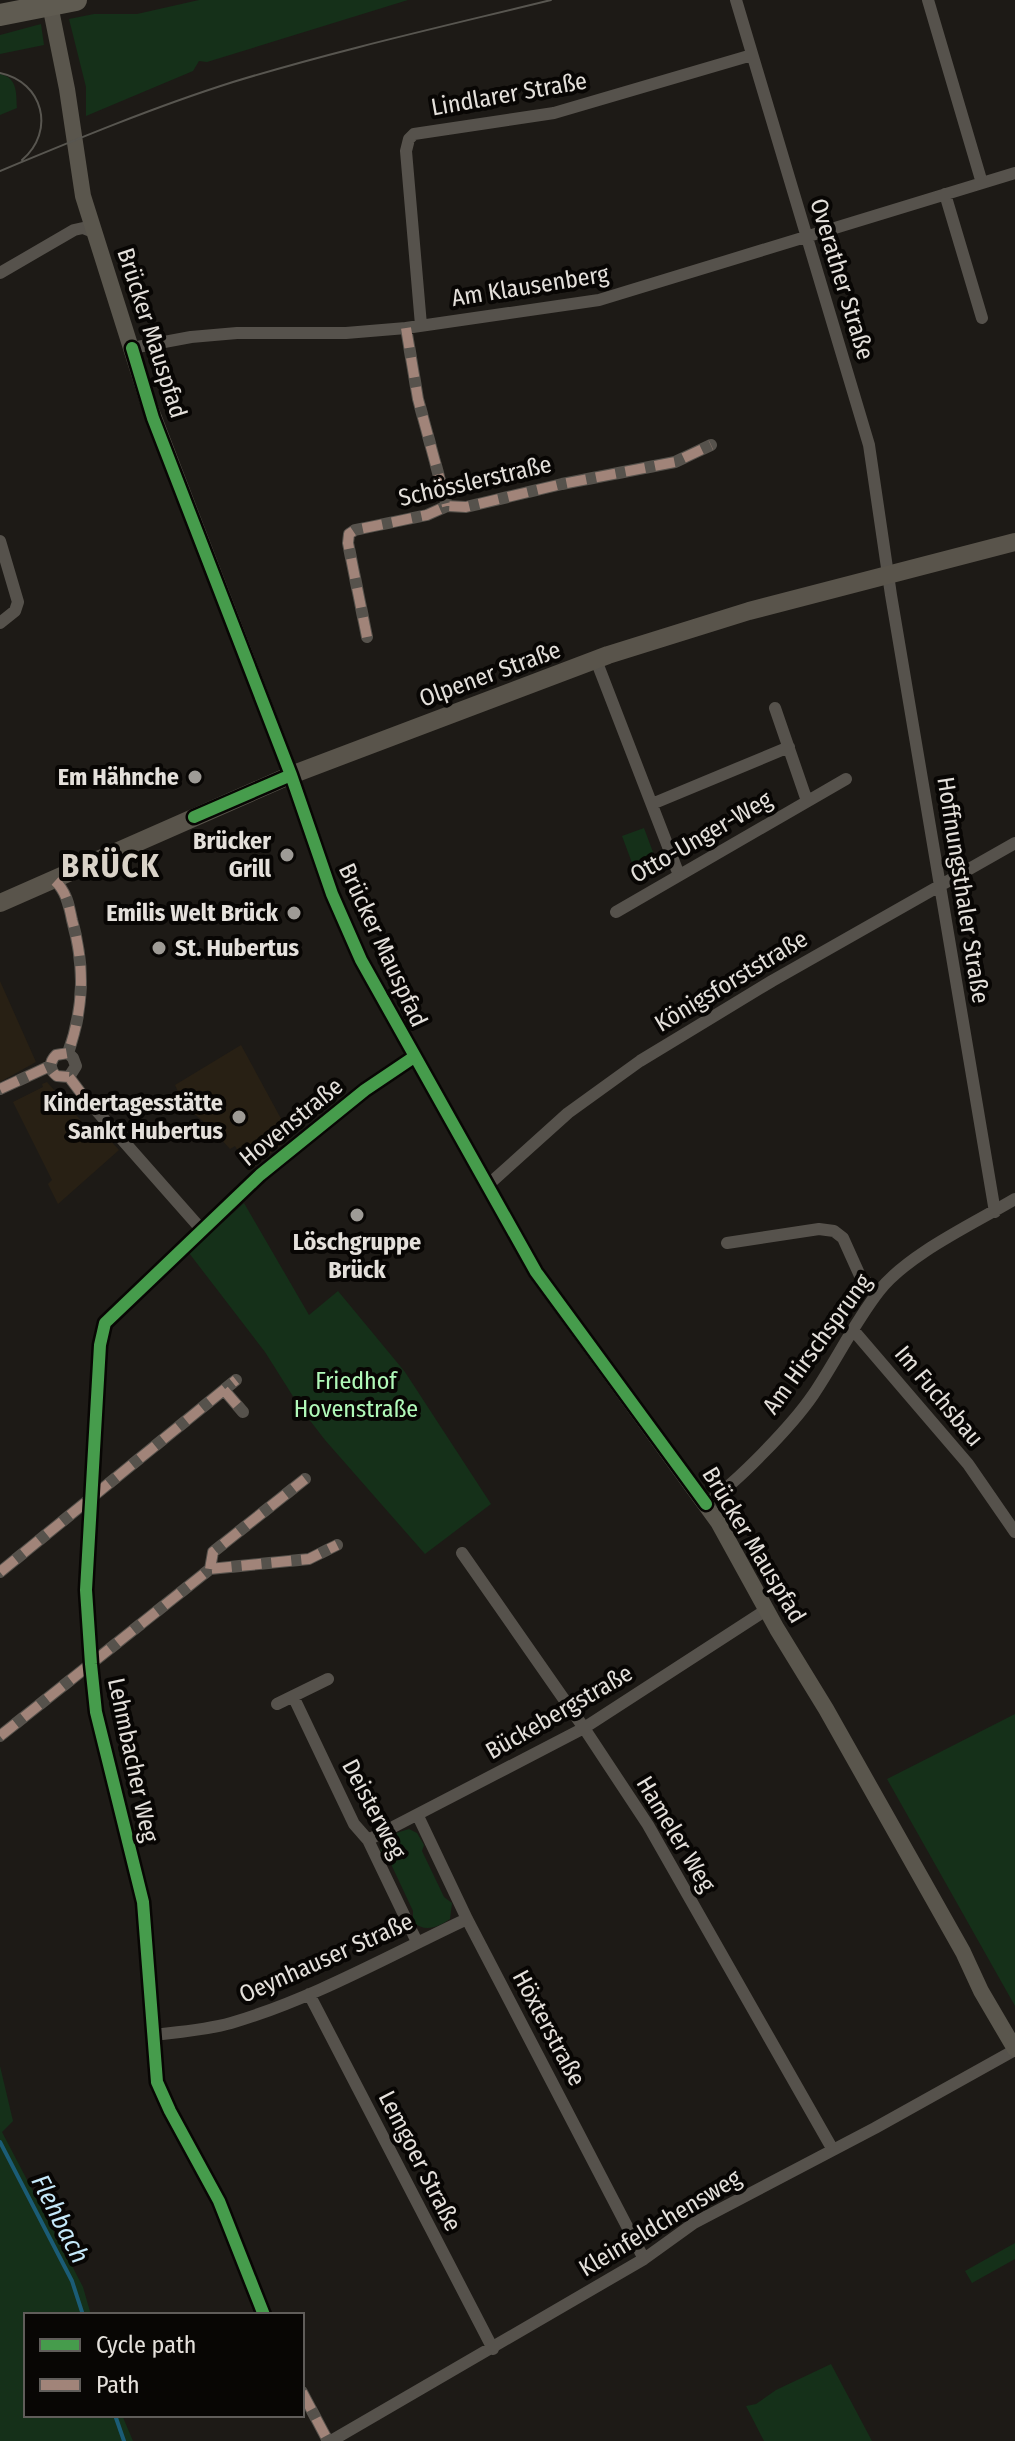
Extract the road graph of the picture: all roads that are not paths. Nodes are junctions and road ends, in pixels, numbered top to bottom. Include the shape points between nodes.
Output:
1 (49, 0) edge
2 (76, 0) edge
3 (736, 0) edge
4 (928, 0) edge
5 (5, 14) edge
6 (752, 55) junction
7 (1015, 173) edge
8 (982, 183) junction
9 (945, 194) junction
10 (93, 232) junction
11 (805, 236) junction
12 (0, 273) edge
13 (982, 318) dead end
14 (421, 325) junction
15 (406, 328) junction
16 (132, 348) junction
17 (711, 445) dead end
18 (447, 506) junction
19 (0, 541) edge
20 (1015, 542) edge
21 (888, 575) junction
22 (0, 623) edge
23 (367, 637) dead end
24 (596, 660) junction
25 (775, 708) dead end
26 (789, 747) junction
27 (291, 775) junction
28 (846, 779) dead end
29 (807, 801) junction
30 (652, 804) junction
31 (1015, 843) edge
32 (679, 875) junction
33 (55, 881) junction
34 (940, 887) junction
35 (0, 903) edge
36 (616, 912) dead end
37 (68, 1053) junction
38 (414, 1057) junction
39 (50, 1066) junction
40 (69, 1077) junction
41 (0, 1089) edge
42 (488, 1185) junction
43 (1013, 1205) edge
44 (995, 1212) junction
45 (201, 1229) junction
46 (727, 1243) dead end
47 (879, 1291) junction
48 (854, 1331) junction
49 (236, 1380) dead end
50 (224, 1390) junction
51 (243, 1412) dead end
52 (305, 1479) dead end
53 (91, 1499) junction
54 (706, 1504) junction
55 (1015, 1532) edge
56 (337, 1545) dead end
57 (462, 1553) dead end
58 (210, 1569) junction
59 (0, 1572) edge
60 (766, 1610) junction
61 (91, 1664) junction
62 (328, 1679) dead end
63 (293, 1696) junction
64 (277, 1704) dead end
65 (584, 1728) junction
66 (0, 1736) edge
67 (418, 1816) junction
68 (368, 1840) junction
69 (467, 1919) junction
70 (417, 1942) junction
71 (309, 1994) junction
72 (153, 2035) junction
73 (1015, 2049) edge
74 (833, 2150) junction
75 (644, 2259) junction
76 (263, 2313) edge
77 (493, 2349) junction
78 (304, 2396) edge
79 (330, 2441) edge

1 - 10 main road, Brücker Mauspfad
2 - 5 highway
3 - 6 street, Overather Straße
4 - 8 street
6 - 11 street, Overather Straße
6 - 14 street, Lindlarer Straße via 554,113 414,134 406,151
7 - 8 street, Am Klausenberg
8 - 9 street, Am Klausenberg
9 - 11 street, Am Klausenberg
9 - 13 street
10 - 12 street via 74,230
10 - 16 main road, Brücker Mauspfad
11 - 14 street, Am Klausenberg via 599,300
11 - 21 street, Overather Straße via 864,423
14 - 15 street, Am Klausenberg
15 - 16 street, Am Klausenberg via 237,333
15 - 18 street via 418,399
16 - 27 main road, Brücker Mauspfad via 153,418
17 - 18 street, Schösslerstraße via 675,462 466,507
18 - 23 street, Schösslerstraße via 349,534
19 - 22 street via 18,602
20 - 21 main road, Olpener Straße
21 - 24 main road, Olpener Straße via 749,611
21 - 34 street, Hoffnungsthaler Straße
24 - 27 main road, Olpener Straße
24 - 30 street
25 - 26 street, Otto-Unger-Weg
26 - 29 street, Otto-Unger-Weg
26 - 30 street
27 - 33 main road, Olpener Straße
27 - 38 main road, Brücker Mauspfad via 332,894
28 - 29 street, Otto-Unger-Weg
29 - 32 street, Otto-Unger-Weg
30 - 32 street
31 - 34 street, Königsforststraße
32 - 36 street, Otto-Unger-Weg
33 - 35 main road, Olpener Straße
33 - 37 street via 64,891 77,936 83,985
34 - 42 street, Königsforststraße via 640,1061 568,1113
34 - 44 street, Hoffnungsthaler Straße
37 - 39 street via 56,1055
37 - 40 street via 76,1066
38 - 42 main road, Brücker Mauspfad
38 - 45 street, Hovenstraße via 269,1167
39 - 40 street via 57,1076
39 - 41 street
40 - 45 street
42 - 54 main road, Brücker Mauspfad via 542,1280
43 - 44 street, Am Hirschsprung
44 - 47 street, Am Hirschsprung via 910,1262
45 - 53 street, Lehmbacher Weg via 105,1323
46 - 47 street via 834,1231 843,1238 861,1278
47 - 48 street, Am Hirschsprung
48 - 54 street, Am Hirschsprung via 794,1419
48 - 55 street, Im Fuchsbau via 968,1464
49 - 50 street
50 - 51 street
50 - 53 street
52 - 58 street, Lehmbacher Weg via 213,1552
53 - 59 street
53 - 61 street, Lehmbacher Weg via 86,1587
54 - 60 main road, Brücker Mauspfad
56 - 58 street via 309,1559
57 - 65 street, Hameler Weg
58 - 61 street, Lehmbacher Weg
60 - 65 street, Bückebergstraße
60 - 73 main road, Brücker Mauspfad
61 - 66 street, Lehmbacher Weg
61 - 72 street, Lehmbacher Weg via 96,1712 143,1902
62 - 63 street
63 - 64 street
63 - 68 street, Deisterweg via 354,1824
65 - 67 street, Bückebergstraße
65 - 74 street, Hameler Weg via 648,1825
67 - 68 street, Bückebergstraße
67 - 69 street, Höxterstraße
68 - 70 street, Deisterweg
69 - 70 street, Oeynhauser Straße
69 - 75 street, Höxterstraße
70 - 71 street, Oeynhauser Straße
71 - 72 street, Oeynhauser Straße via 230,2023
71 - 77 street, Lemgoer Straße
72 - 76 street, Lehmbacher Weg via 157,2082 219,2201
73 - 74 street, Kleinfeldchensweg
74 - 75 street, Kleinfeldchensweg via 694,2223
75 - 77 street, Kleinfeldchensweg
77 - 79 street, Kleinfeldchensweg
78 - 79 street

